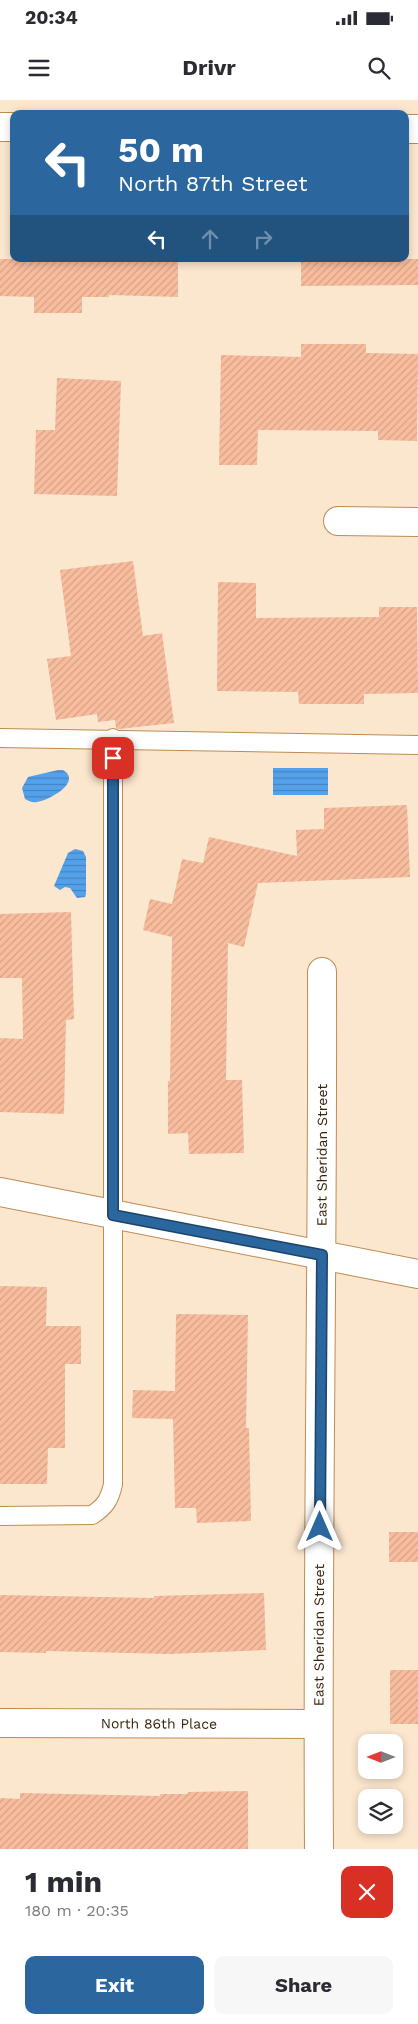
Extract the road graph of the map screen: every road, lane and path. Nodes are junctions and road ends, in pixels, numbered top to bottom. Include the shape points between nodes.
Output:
1 (338, 521) dead end
2 (418, 522) edge
3 (0, 738) edge
4 (113, 738) junction
5 (418, 745) edge
6 (322, 972) dead end
7 (0, 1192) edge
8 (113, 1215) junction
9 (322, 1255) junction
10 (418, 1274) edge
11 (0, 1516) edge
12 (0, 1723) edge
13 (318, 1724) junction
14 (319, 1849) edge

1 - 2 street
3 - 4 lane
4 - 5 lane
4 - 8 lane
6 - 9 street, East Sheridan Street
7 - 8 street
8 - 9 street
8 - 11 lane via 113,1484 110,1498 92,1515
9 - 10 street
9 - 13 street, East Sheridan Street
12 - 13 street, North 86th Place
13 - 14 street, East Sheridan Street

